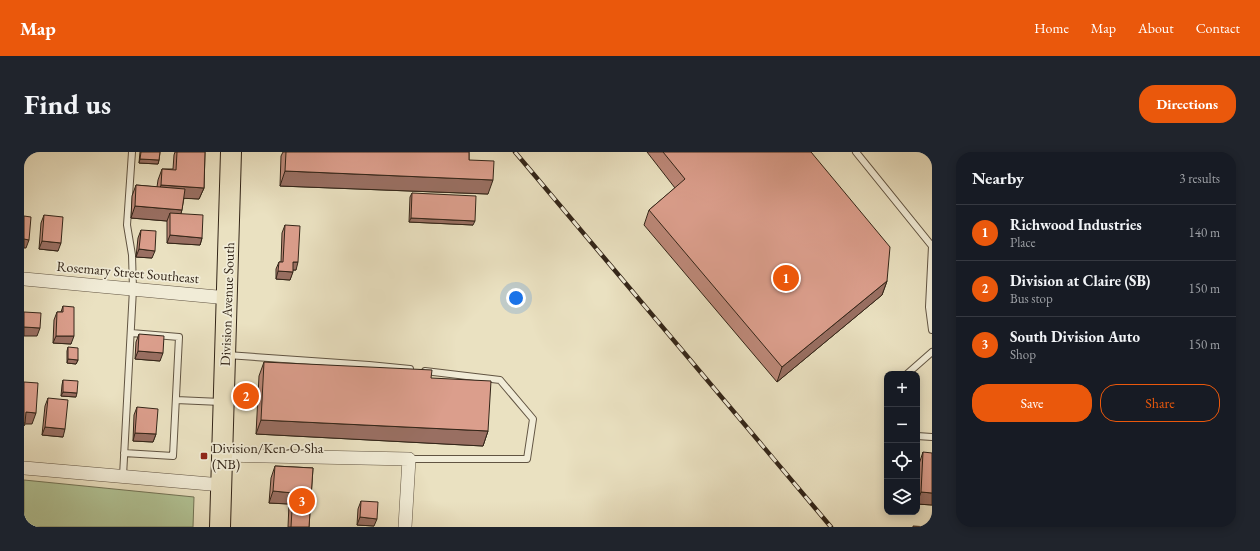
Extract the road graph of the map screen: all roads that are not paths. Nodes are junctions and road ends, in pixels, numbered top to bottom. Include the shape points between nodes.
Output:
1 (132, 152) edge
2 (231, 152) edge
3 (856, 152) edge
4 (24, 279) edge
5 (133, 289) junction
6 (228, 298) junction
7 (932, 330) edge
8 (131, 333) junction
9 (932, 352) edge
10 (226, 355) junction
11 (910, 371) edge
12 (176, 400) junction
13 (224, 402) junction
14 (920, 436) edge
15 (932, 437) edge
16 (124, 453) junction
17 (222, 455) junction
18 (410, 459) junction
19 (24, 468) edge
20 (123, 476) junction
21 (222, 485) junction
22 (220, 527) edge
23 (406, 527) edge

1 - 5 lane via 127,225 132,255
2 - 6 main road, Division Avenue South
3 - 7 lane via 932,246 929,307
4 - 5 street, Rosemary Street Southeast
5 - 6 street, Rosemary Street Southeast
5 - 8 lane
6 - 10 main road, Division Avenue South
8 - 12 lane via 179,337
8 - 16 lane
9 - 11 lane
10 - 13 main road, Division Avenue South
10 - 18 lane via 369,365 500,380 533,419 527,460
12 - 13 lane
12 - 16 lane via 173,456
13 - 17 main road, Division Avenue South
14 - 15 lane
16 - 20 lane
17 - 18 street
17 - 21 main road, Division Avenue South
18 - 23 street
19 - 20 street
20 - 21 street
21 - 22 main road, Division Avenue South

